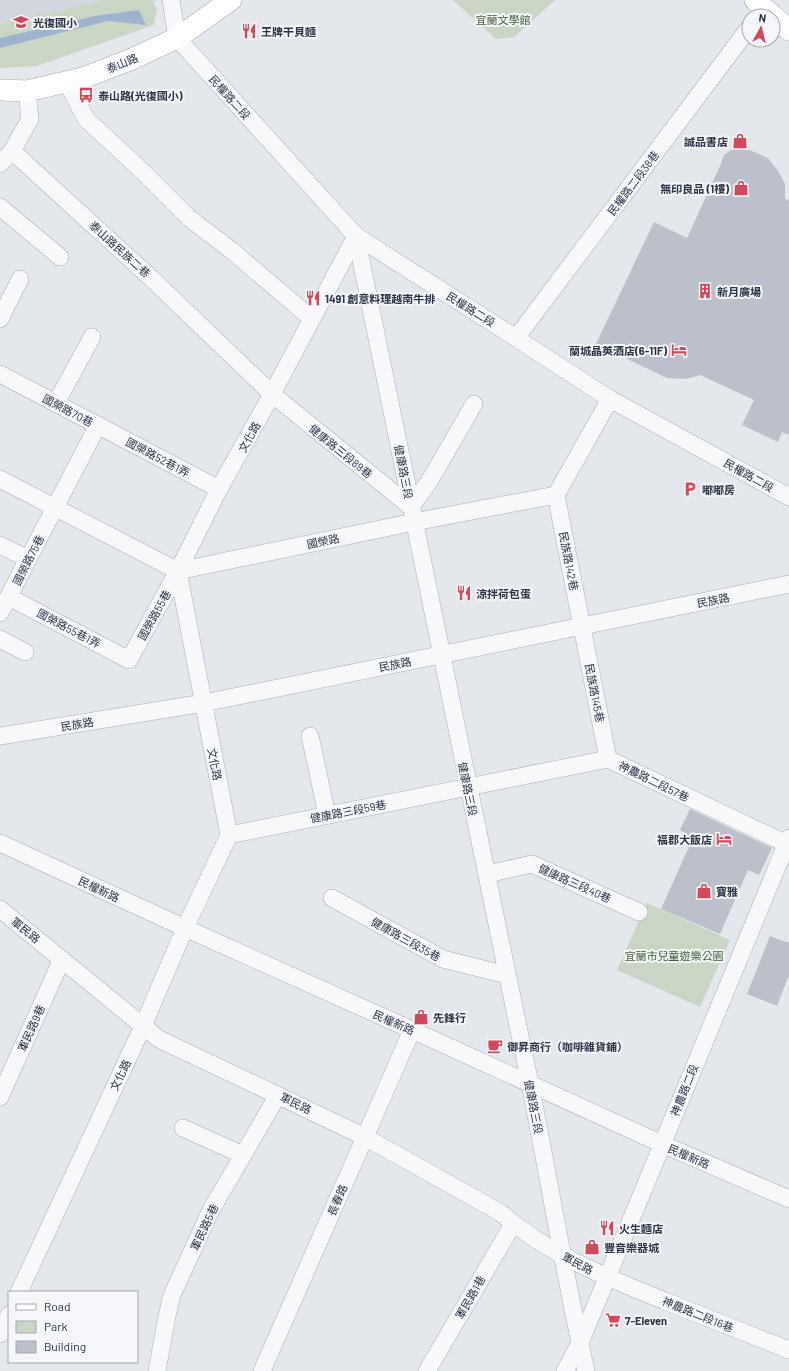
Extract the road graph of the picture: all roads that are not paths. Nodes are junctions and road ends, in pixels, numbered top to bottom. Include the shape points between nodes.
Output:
1 (171, 0) edge
2 (231, 0) edge
3 (781, 23) edge
4 (789, 30) edge
5 (177, 38) junction
6 (741, 39) edge
7 (67, 82) junction
8 (0, 90) edge
9 (27, 91) junction
10 (12, 151) junction
11 (0, 164) edge
12 (0, 207) edge
13 (356, 236) junction
14 (60, 257) dead end
15 (20, 279) dead end
16 (0, 319) edge
17 (312, 319) junction
18 (92, 337) dead end
19 (516, 338) junction
20 (0, 374) edge
21 (272, 394) junction
22 (610, 399) junction
23 (56, 403) junction
24 (474, 404) dead end
25 (98, 425) junction
26 (0, 479) edge
27 (220, 489) junction
28 (556, 495) junction
29 (789, 497) edge
30 (55, 507) junction
31 (412, 515) junction
32 (0, 545) edge
33 (28, 559) junction
34 (178, 570) junction
35 (789, 584) edge
36 (9, 597) junction
37 (0, 613) edge
38 (582, 626) junction
39 (0, 639) edge
40 (25, 652) dead end
41 (441, 655) junction
42 (129, 660) joint
43 (204, 703) junction
44 (0, 736) edge
45 (310, 736) dead end
46 (608, 759) junction
47 (468, 787) junction
48 (327, 815) junction
49 (229, 835) junction
50 (788, 842) edge
51 (0, 843) edge
52 (486, 874) junction
53 (332, 898) dead end
54 (639, 912) dead end
55 (1, 913) edge
56 (185, 928) junction
57 (62, 959) junction
58 (507, 975) junction
59 (143, 1026) junction
60 (412, 1030) junction
61 (530, 1084) junction
62 (278, 1094) junction
63 (0, 1098) edge
64 (183, 1128) dead end
65 (365, 1137) junction
66 (662, 1144) junction
67 (243, 1154) junction
68 (789, 1199) edge
69 (513, 1224) junction
70 (562, 1254) junction
71 (607, 1278) junction
72 (19, 1291) edge
73 (8, 1316) edge
74 (0, 1334) edge
75 (580, 1343) junction
76 (789, 1350) edge
77 (157, 1371) edge
78 (262, 1371) edge
79 (427, 1371) edge
80 (565, 1371) edge
81 (586, 1371) edge

1 - 5 street
2 - 5 main road, 泰山路
3 - 4 main road
5 - 7 main road, 泰山路 via 132,59
5 - 13 street, 民權路二段
6 - 19 street, 民權路二段38巷
7 - 9 main road, 泰山路
7 - 17 street via 86,119 140,168 189,218
8 - 9 main road, 泰山路
9 - 10 street via 30,119
10 - 11 street
10 - 21 street, 泰山路民族二巷
12 - 14 street
13 - 17 street, 文化路
13 - 19 street, 民權路二段
13 - 31 street, 健康路三段
15 - 16 street
17 - 21 street, 文化路
18 - 23 street
19 - 22 street, 民權路二段
20 - 23 street, 國榮路70巷
21 - 27 street, 文化路
21 - 31 street, 健康路三段89巷
22 - 28 street
22 - 29 street, 民權路二段
23 - 25 street, 國榮路70巷
24 - 31 street
25 - 27 street, 國榮路52巷1弄
25 - 30 street, 國榮路70巷
26 - 30 street
27 - 34 street, 文化路
28 - 31 street, 國榮路
28 - 38 street, 民族路142巷
30 - 33 street, 國榮路75巷
30 - 34 street
31 - 34 street, 國榮路
31 - 41 street, 健康路三段
32 - 33 street
33 - 36 street, 國榮路75巷
34 - 42 street, 國榮路55巷
34 - 43 street, 文化路
35 - 38 street, 民族路
36 - 37 street, 國榮路75巷
36 - 42 street, 國榮路55巷1弄
38 - 41 street, 民族路
38 - 46 street, 民族路145巷
39 - 40 street
41 - 43 street, 民族路
41 - 47 street, 健康路三段
43 - 44 street, 民族路
43 - 49 street, 文化路
45 - 48 street
46 - 47 street, 神農路二段57巷
46 - 50 street, 神農路二段57巷
47 - 48 street, 健康路三段59巷
47 - 52 street, 健康路三段
48 - 49 street, 健康路三段59巷
49 - 56 street, 文化路
50 - 66 street, 神農路二段
51 - 56 street, 民權新路
52 - 54 street, 健康路三段40巷 via 532,864
52 - 58 street, 健康路三段
53 - 58 street, 健康路三段35巷 via 444,959
55 - 57 street, 軍民路
56 - 59 street, 文化路
56 - 60 street, 民權新路
57 - 59 street, 軍民路
57 - 63 street, 軍民路9巷
58 - 61 street, 健康路三段
59 - 62 street, 軍民路 via 159,1039
59 - 72 street, 文化路
60 - 61 street, 民權新路
60 - 65 street, 長春路
61 - 66 street, 民權新路
61 - 70 street, 健康路三段
62 - 65 street, 軍民路
62 - 67 street, 軍民路5巷
64 - 67 street
65 - 69 street, 軍民路 via 501,1213
65 - 78 street, 長春路
66 - 68 street, 民權新路
66 - 71 street, 神農路二段
67 - 77 street, 軍民路5巷 via 211,1210 172,1295
69 - 70 street, 軍民路
69 - 79 street, 軍民路1巷
70 - 71 street, 軍民路
70 - 75 street, 健康路三段
71 - 75 street, 神農路二段
71 - 76 street, 神農路二段16巷
73 - 74 street
75 - 80 street, 神農路二段
75 - 81 street, 健康路三段

